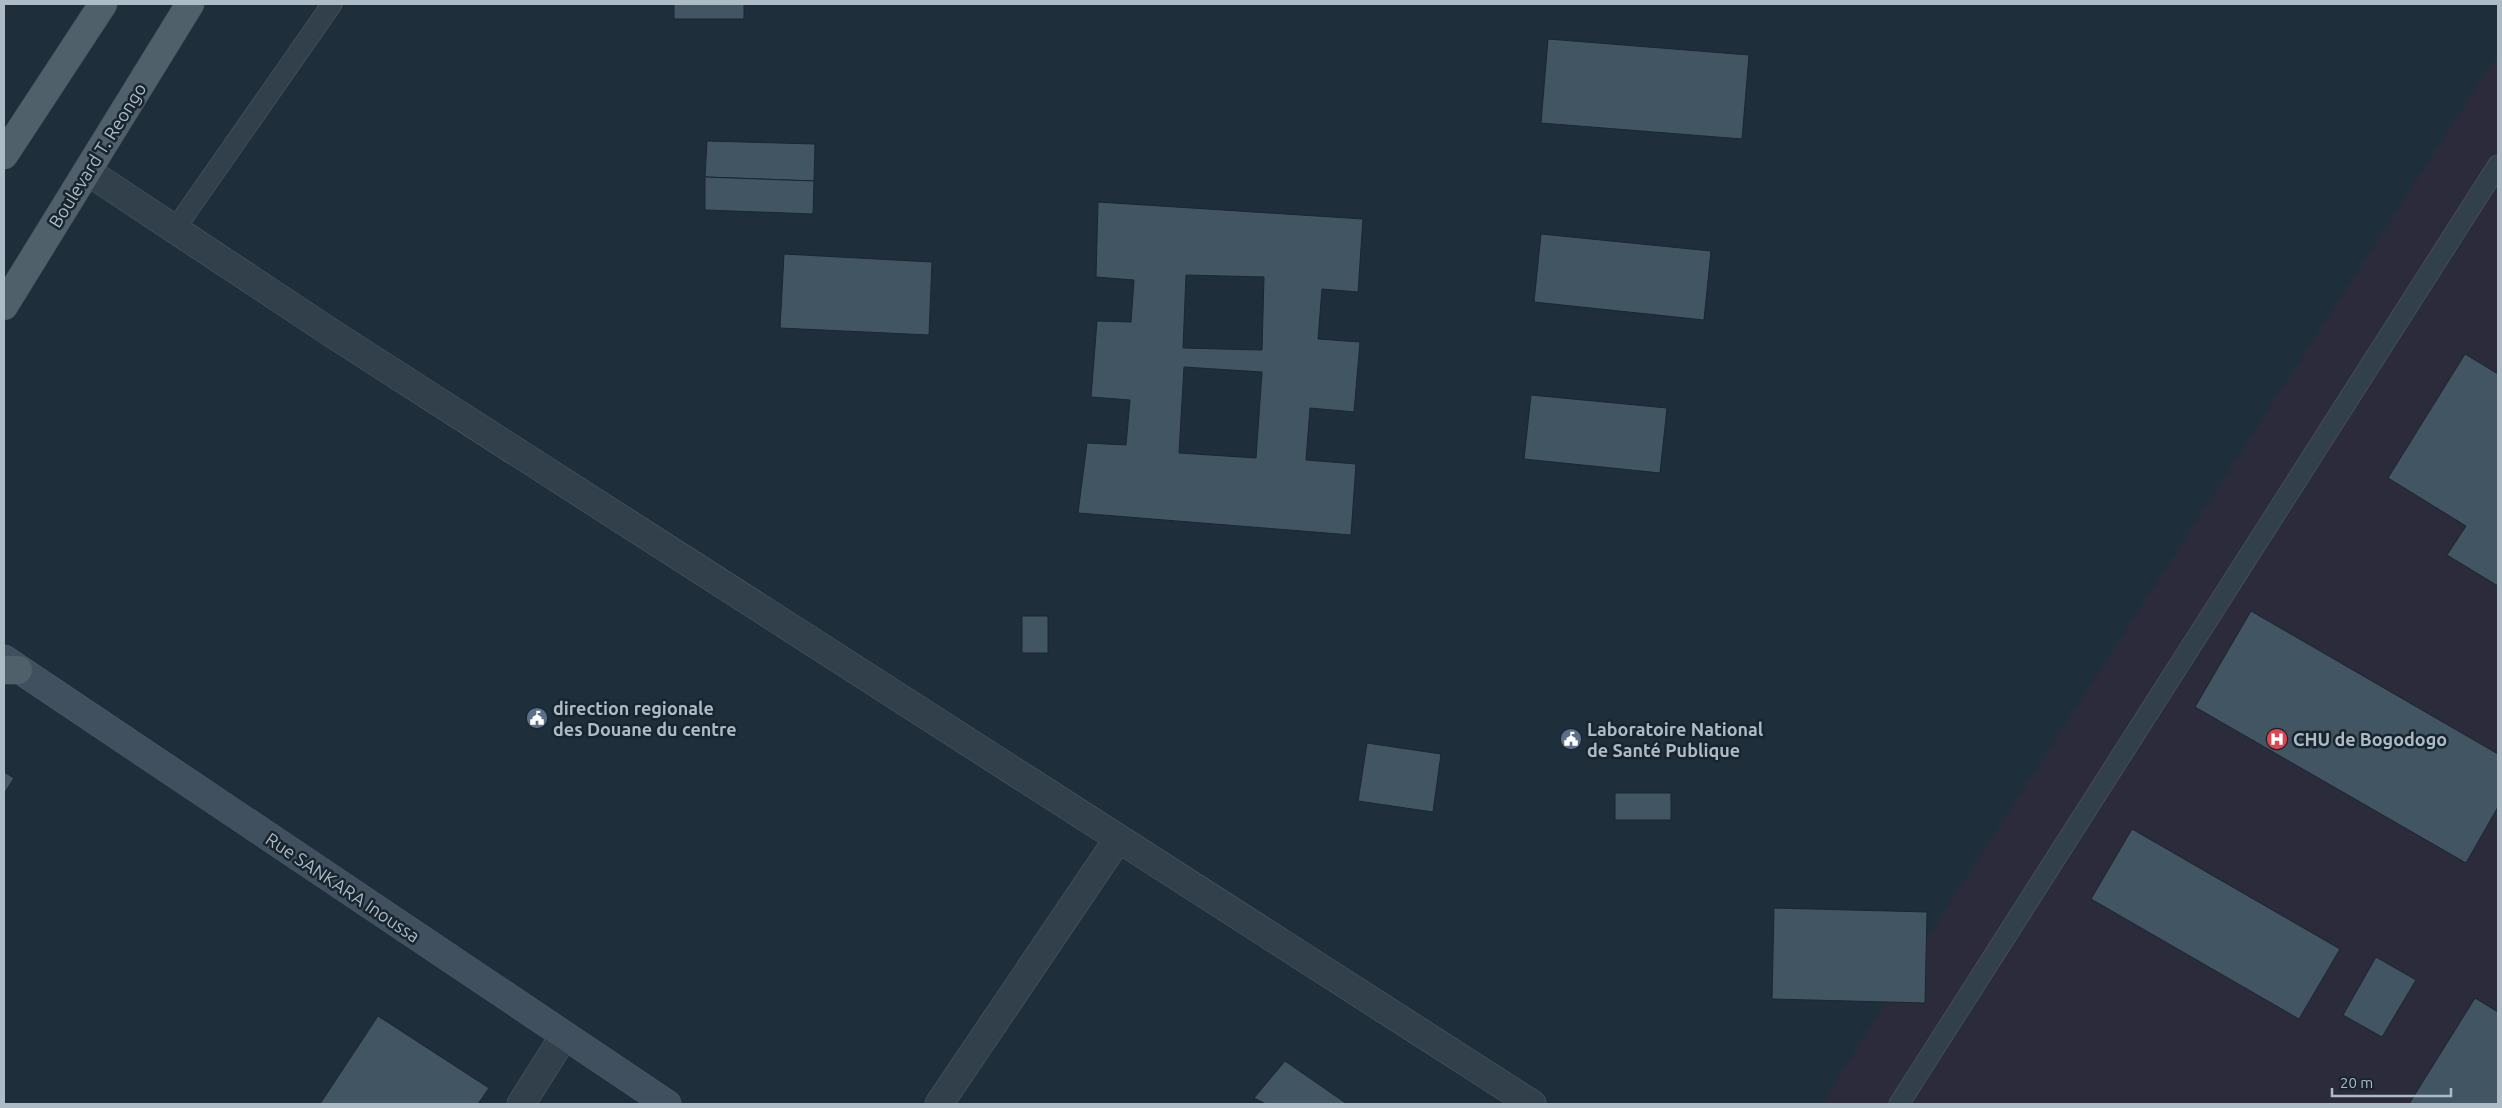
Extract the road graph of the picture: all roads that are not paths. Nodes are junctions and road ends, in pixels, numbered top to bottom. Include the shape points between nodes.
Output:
1 (103, 4) edge
2 (190, 4) edge
3 (332, 4) edge
4 (4, 155) edge
5 (2498, 165) edge
6 (87, 171) junction
7 (175, 229) junction
8 (4, 306) edge
9 (9, 666) edge
10 (1118, 839) junction
11 (564, 1036) junction
12 (521, 1104) edge
13 (667, 1104) edge
14 (939, 1104) edge
15 (1532, 1104) edge
16 (1899, 1104) edge

1 - 4 main road
2 - 6 main road, Boulevard T. Reongo
3 - 7 lane
5 - 16 lane
6 - 7 street
6 - 8 main road, Boulevard T. Reongo
7 - 10 street via 349,345
9 - 11 street, Rue SANKARA Inoussa
10 - 14 street
10 - 15 street
11 - 12 street
11 - 13 street, Rue SANKARA Inoussa

